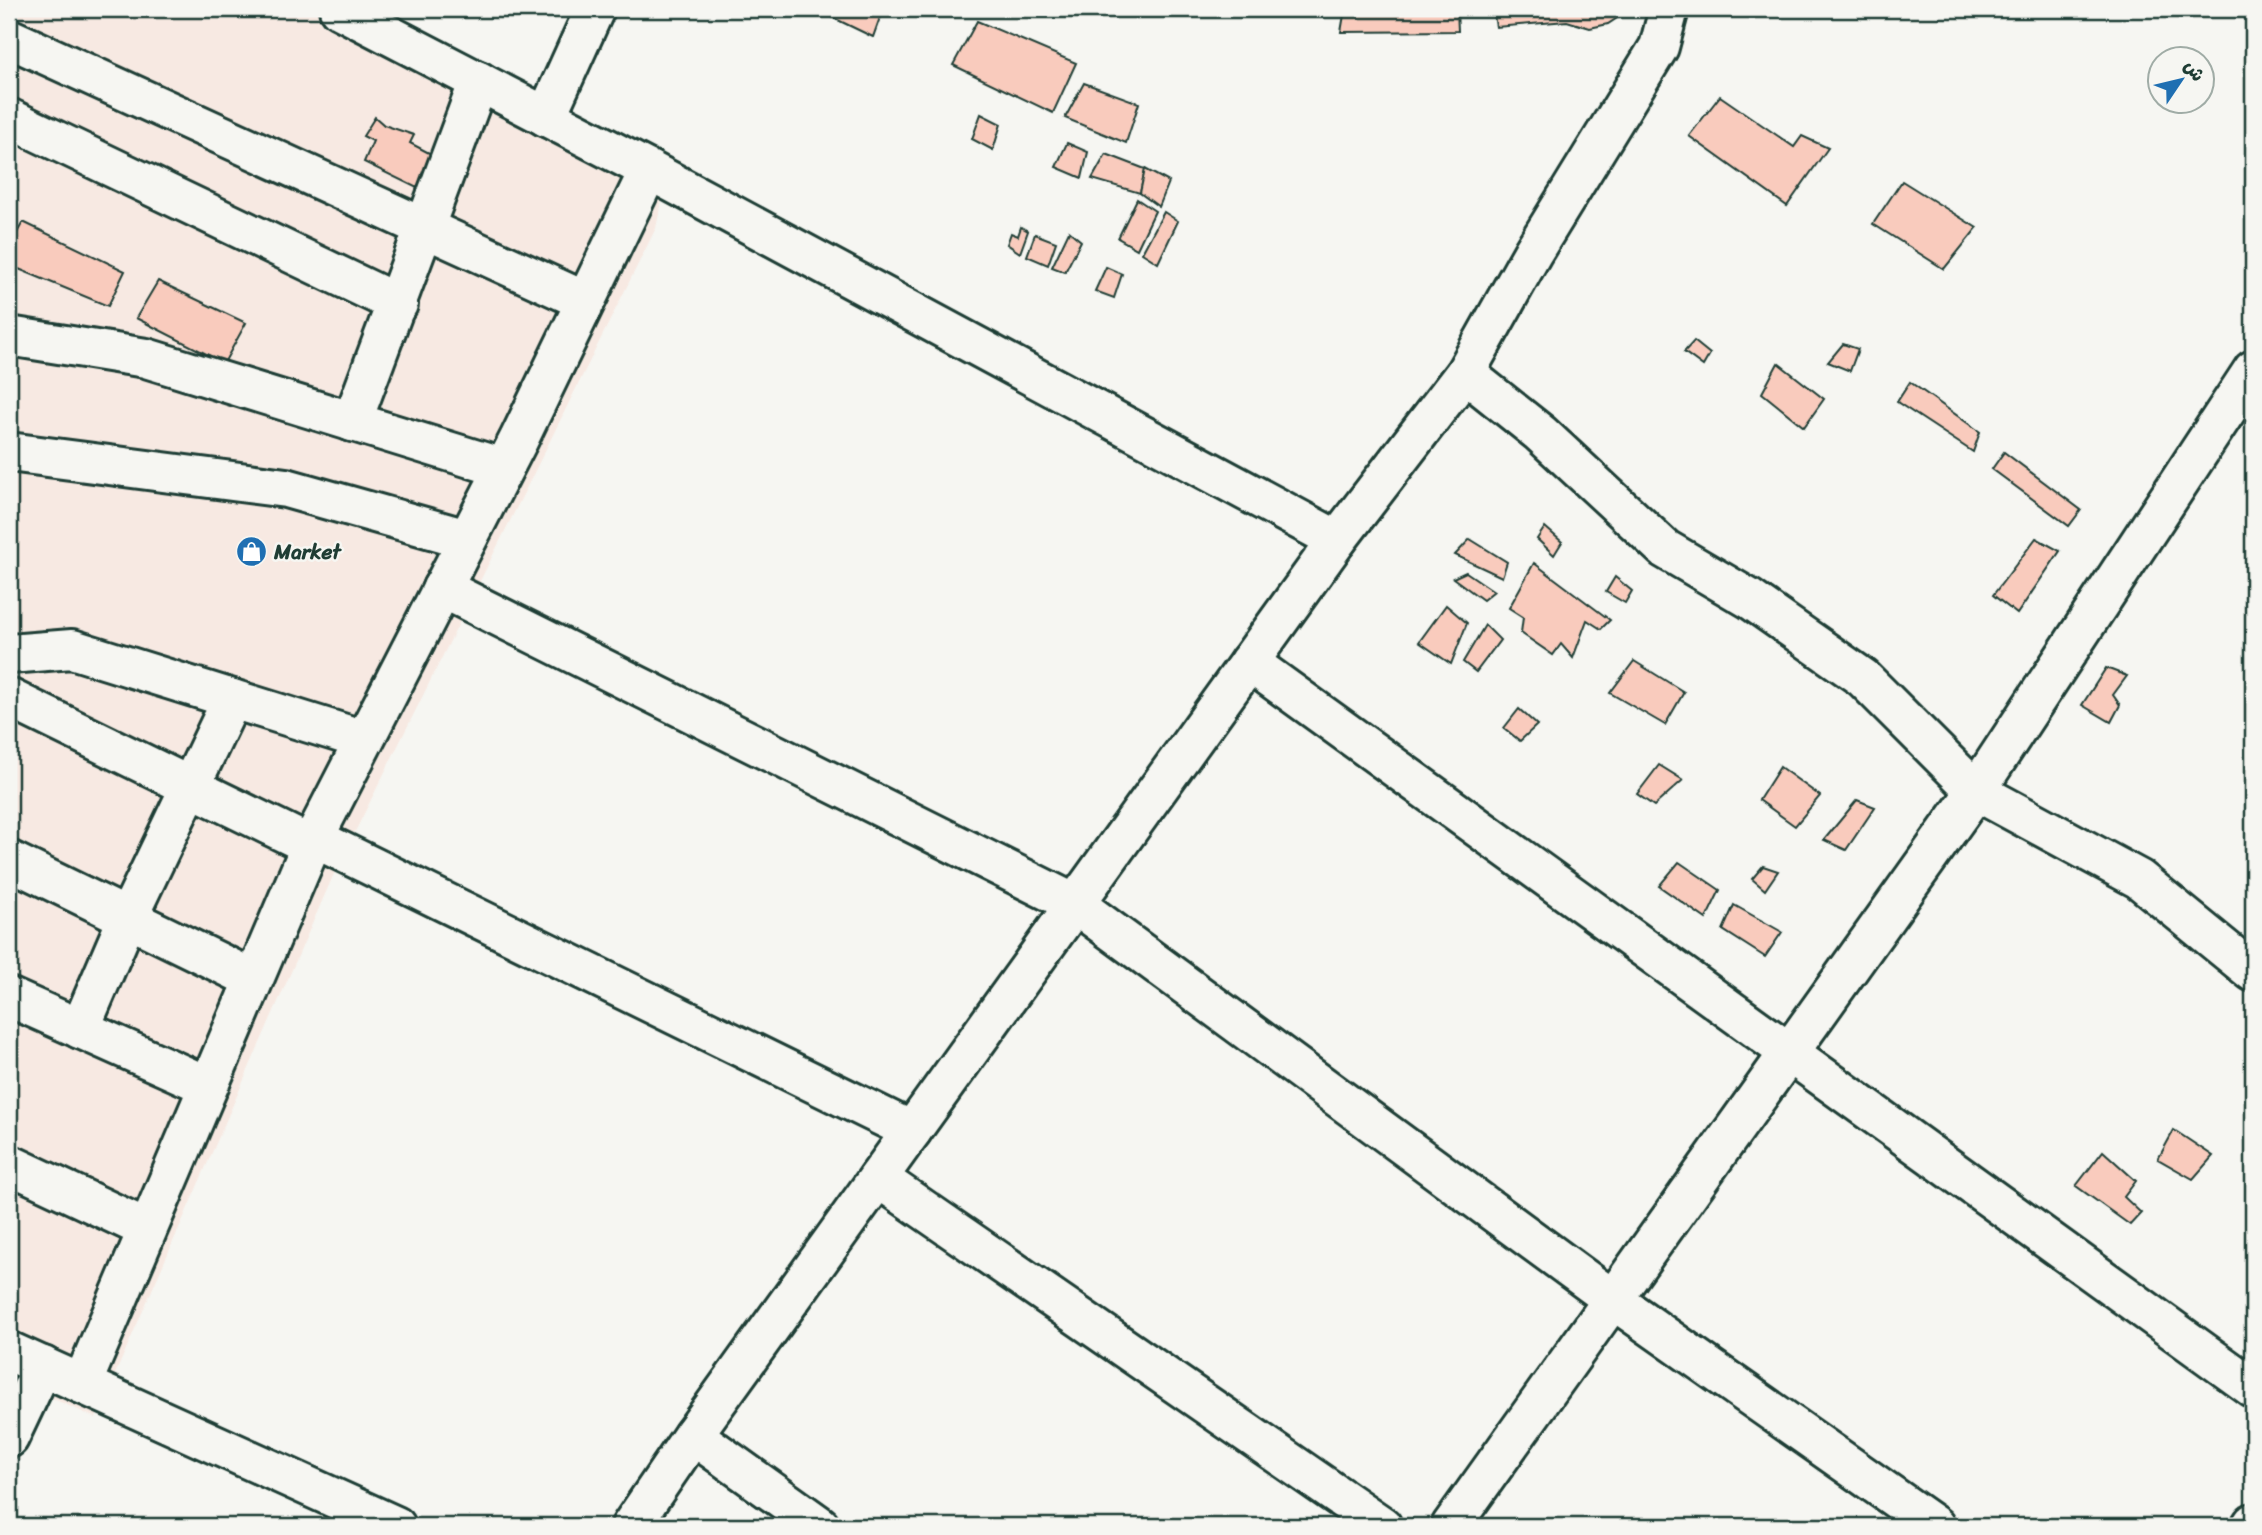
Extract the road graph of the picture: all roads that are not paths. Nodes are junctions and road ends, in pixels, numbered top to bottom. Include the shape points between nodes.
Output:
1 (340, 9) edge
2 (595, 9) edge
3 (1668, 9) edge
4 (9, 38) edge
5 (479, 81) junction
6 (546, 117) junction
7 (9, 118) edge
8 (649, 170) junction
9 (426, 229) junction
10 (585, 301) junction
11 (398, 304) junction
12 (9, 336) edge
13 (2253, 370) edge
14 (1465, 373) junction
15 (352, 422) junction
16 (9, 452) edge
17 (503, 468) junction
18 (467, 539) junction
19 (1337, 540) junction
20 (442, 588) junction
21 (9, 654) edge
22 (1249, 662) junction
23 (9, 698) edge
24 (232, 699) junction
25 (364, 740) junction
26 (191, 787) junction
27 (1976, 791) junction
28 (312, 842) junction
29 (9, 860) edge
30 (1075, 904) junction
31 (128, 917) junction
32 (2253, 972) edge
33 (253, 979) junction
34 (9, 997) edge
35 (80, 1029) junction
36 (1789, 1052) junction
37 (208, 1086) junction
38 (912, 1131) junction
39 (9, 1164) edge
40 (878, 1178) junction
41 (148, 1229) junction
42 (1612, 1299) junction
43 (26, 1359) edge
44 (82, 1384) junction
45 (2253, 1388) edge
46 (693, 1435) junction
47 (9, 1438) edge
48 (396, 1526) edge
49 (631, 1526) edge
50 (820, 1526) edge
51 (1382, 1526) edge
52 (1451, 1526) edge
53 (1935, 1526) edge

1 - 5 street
2 - 6 street
3 - 14 street via 1659,47
4 - 9 street
5 - 6 street
5 - 9 street
6 - 8 street
7 - 11 street
8 - 10 street
8 - 19 street
9 - 10 street
9 - 11 street
10 - 17 street
11 - 15 street
12 - 15 street via 146,358
13 - 27 street
14 - 19 street
14 - 27 street via 1541,433 1665,549 1750,599 1863,678
15 - 17 street
16 - 18 street via 286,488
17 - 18 street
18 - 20 street
19 - 22 street
20 - 25 street
20 - 30 street
21 - 24 street via 72,649
22 - 30 street
22 - 36 street
23 - 26 street
24 - 25 street
24 - 26 street
25 - 28 street
26 - 28 street
26 - 31 street
27 - 32 street via 2139,879
27 - 36 street
28 - 33 street
28 - 38 street
29 - 31 street
30 - 38 street
30 - 42 street
31 - 33 street
31 - 35 street
33 - 37 street
34 - 35 street
35 - 37 street
36 - 42 street
36 - 45 street
37 - 41 street
38 - 40 street
39 - 41 street
40 - 46 street
40 - 51 street
41 - 44 street
42 - 52 street
42 - 53 street
43 - 44 street
43 - 47 street
44 - 48 street
46 - 49 street
46 - 50 street

